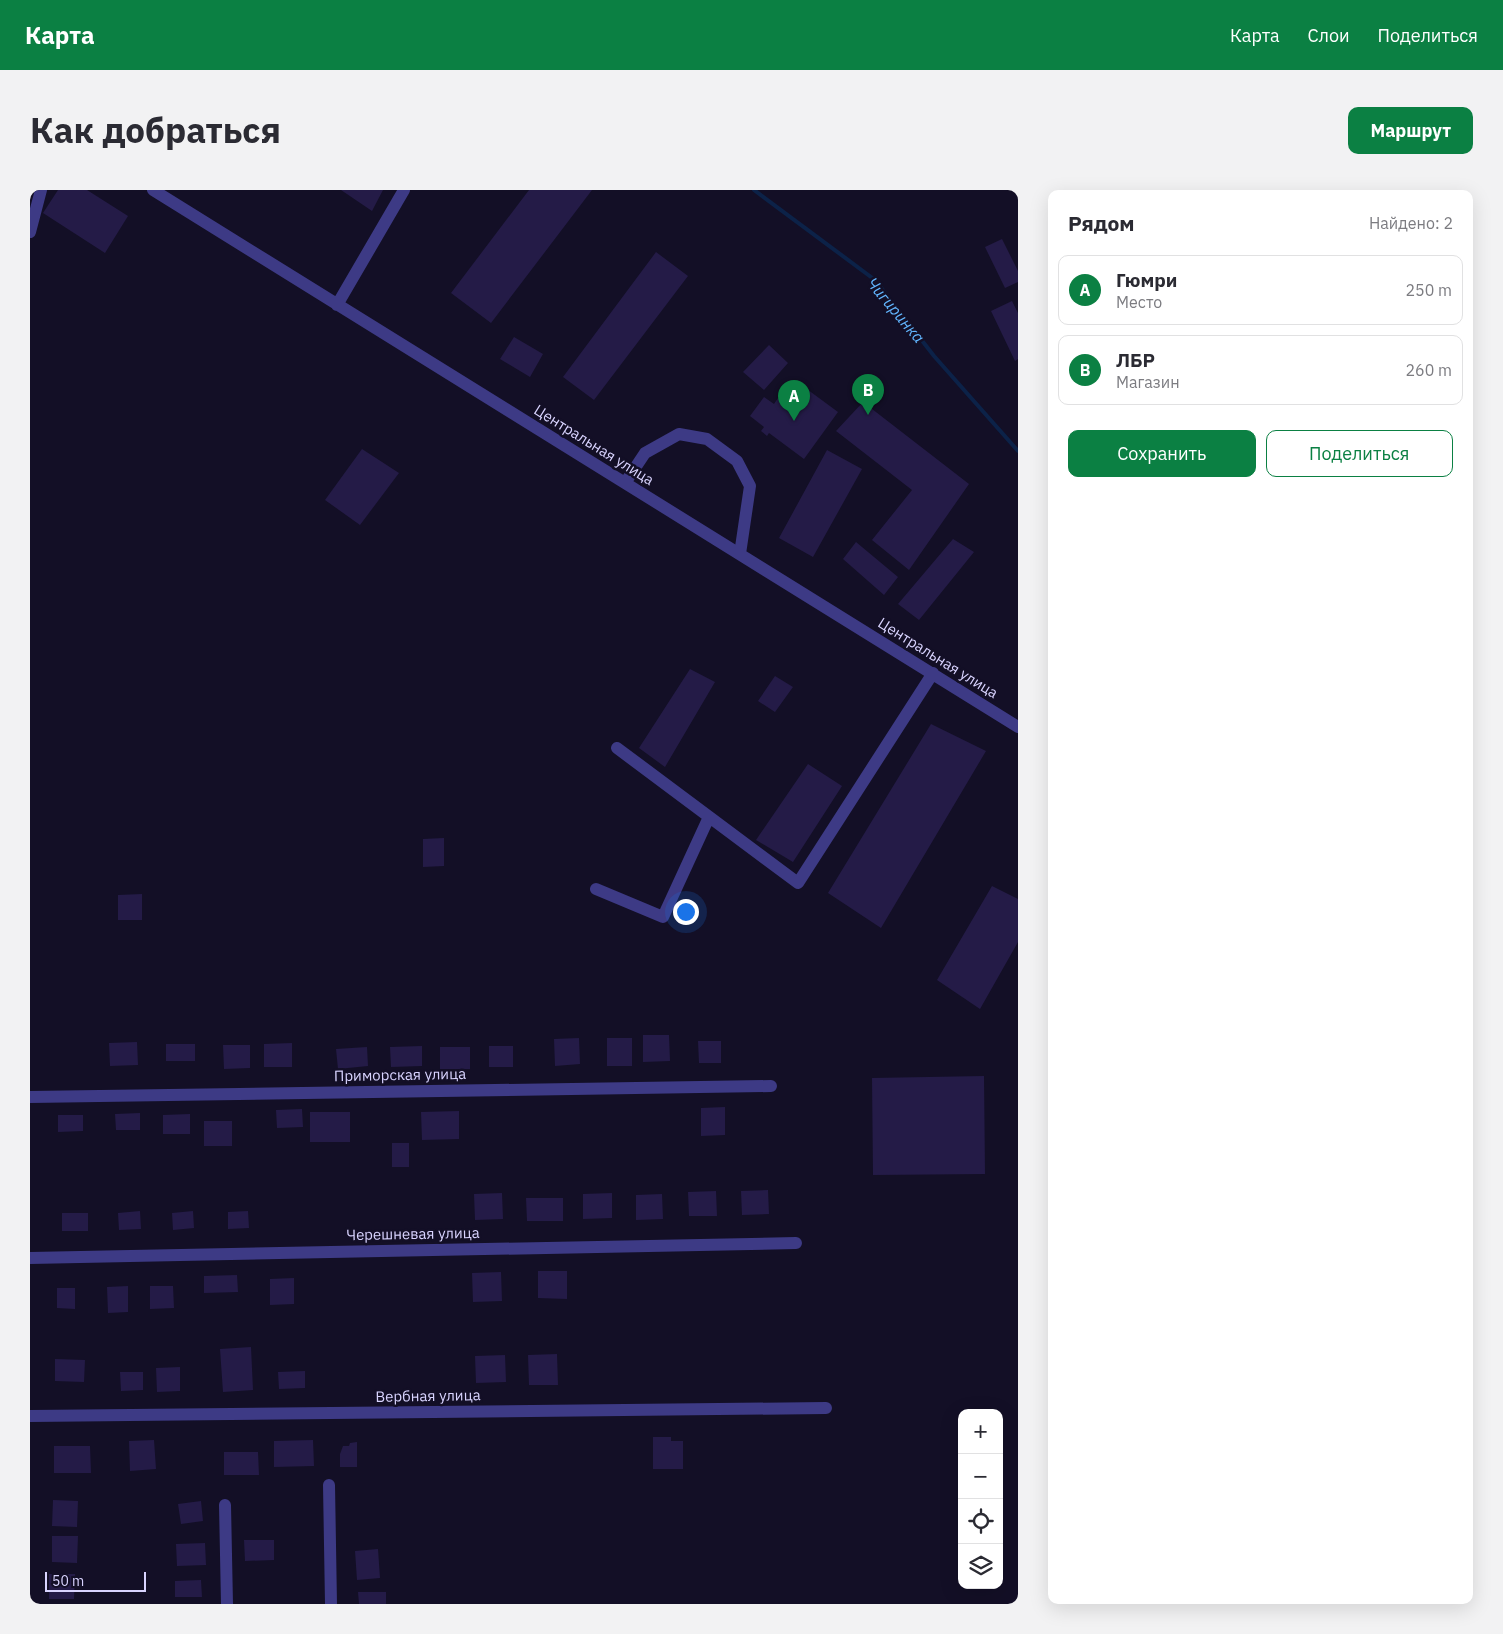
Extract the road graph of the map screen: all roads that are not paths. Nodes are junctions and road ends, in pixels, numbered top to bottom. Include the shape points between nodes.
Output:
1 (41, 190) edge
2 (153, 190) edge
3 (404, 190) edge
4 (30, 232) edge
5 (337, 305) junction
6 (625, 482) junction
7 (740, 554) junction
8 (933, 673) junction
9 (1018, 727) edge
10 (616, 748) dead end
11 (709, 817) junction
12 (596, 889) dead end
13 (772, 1086) dead end
14 (30, 1097) edge
15 (796, 1243) dead end
16 (30, 1258) edge
17 (826, 1408) dead end
18 (30, 1416) edge
19 (329, 1485) dead end
20 (225, 1505) dead end
21 (227, 1604) edge
22 (331, 1604) edge

1 - 4 street
2 - 5 street, Центральная улица
3 - 5 street
5 - 6 street, Центральная улица
6 - 7 street, Центральная улица
6 - 7 street via 645,453 679,434 707,439 737,461 750,486
7 - 8 street, Центральная улица
8 - 9 street, Центральная улица
8 - 11 street via 798,883
10 - 11 street
11 - 12 street via 663,917
13 - 14 street, Приморская улица
15 - 16 street, Черешневая улица
17 - 18 street, Вербная улица
19 - 22 street
20 - 21 street

